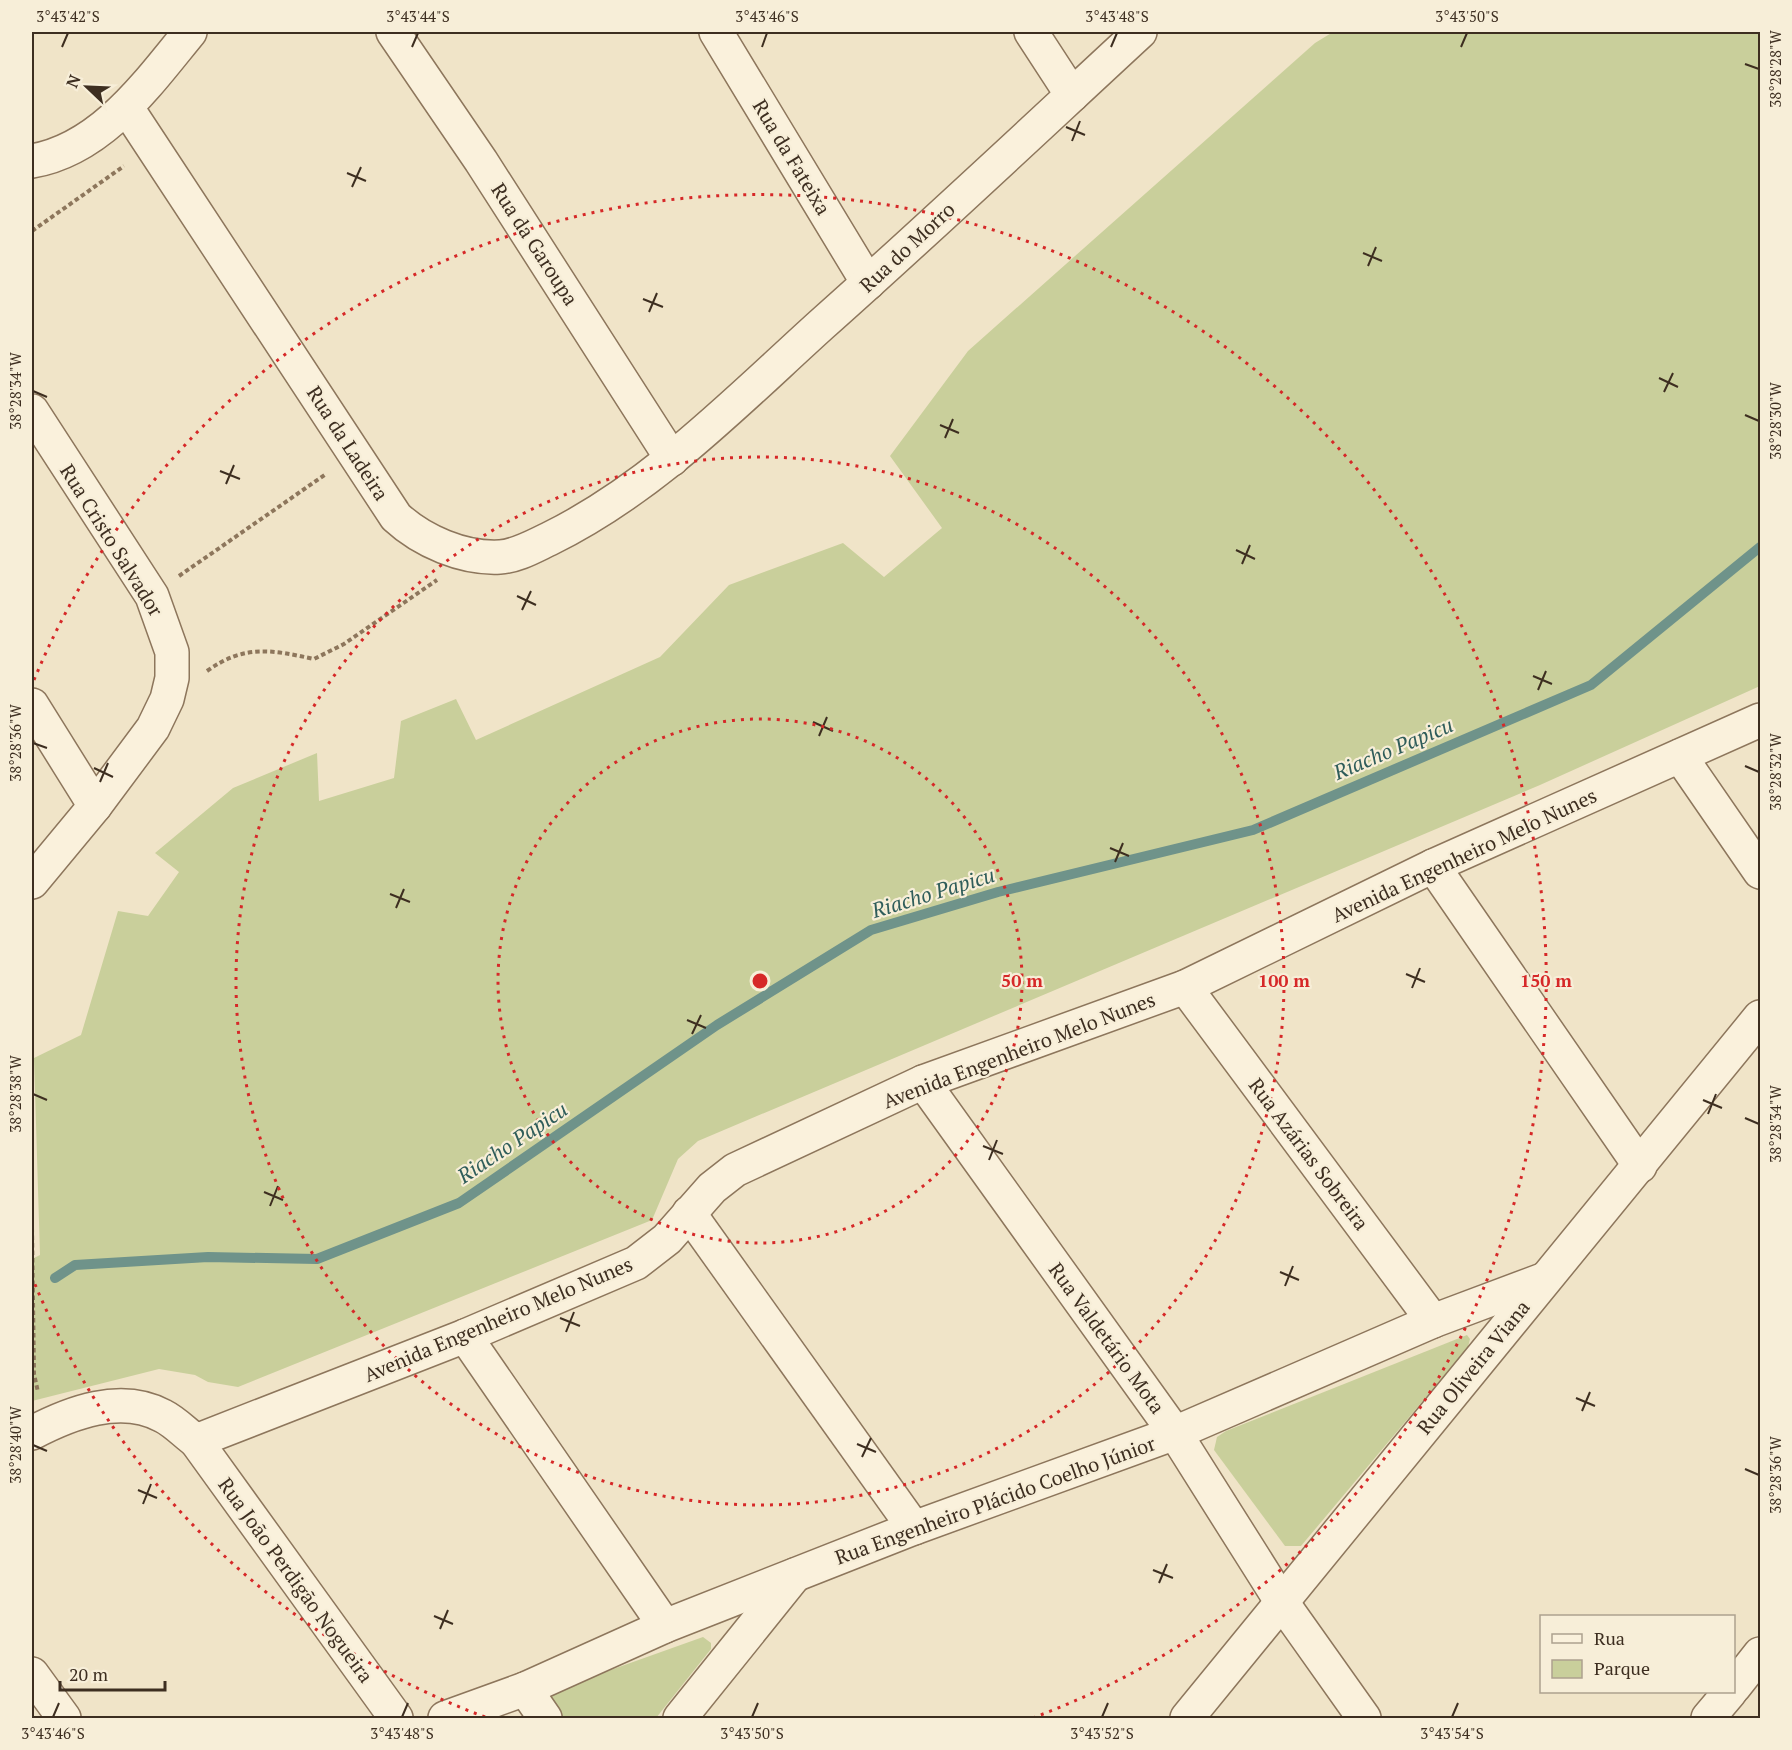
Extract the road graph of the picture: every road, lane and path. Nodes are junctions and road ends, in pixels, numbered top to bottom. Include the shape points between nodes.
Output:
1 (190, 32) edge
2 (393, 32) edge
3 (716, 32) edge
4 (1031, 32) edge
5 (1140, 32) edge
6 (1072, 95) junction
7 (127, 108) junction
8 (152, 146) junction
9 (32, 161) edge
10 (32, 231) edge
11 (868, 283) junction
12 (32, 411) edge
13 (355, 454) junction
14 (672, 459) junction
15 (475, 554) junction
16 (152, 596) junction
17 (167, 699) junction
18 (32, 705) edge
19 (1761, 720) edge
20 (1680, 756) junction
21 (95, 806) junction
22 (1433, 866) junction
23 (1761, 872) edge
24 (32, 882) edge
25 (1185, 987) junction
26 (1761, 1017) edge
27 (923, 1082) junction
28 (1640, 1166) junction
29 (689, 1213) junction
30 (32, 1228) edge
31 (1545, 1279) junction
32 (1433, 1321) junction
33 (465, 1336) junction
34 (39, 1429) edge
35 (1175, 1433) junction
36 (196, 1441) junction
37 (914, 1528) junction
38 (796, 1574) junction
39 (1281, 1601) junction
40 (665, 1626) junction
41 (1761, 1654) edge
42 (32, 1674) edge
43 (1735, 1686) edge
44 (525, 1689) junction
45 (1729, 1693) edge
46 (64, 1719) edge
47 (396, 1719) edge
48 (445, 1719) edge
49 (545, 1719) edge
50 (680, 1719) edge
51 (1187, 1719) edge
52 (1364, 1719) edge
53 (1708, 1719) edge

1 - 7 street
2 - 14 street, Rua da Garoupa via 488,171
3 - 11 street, Rua da Fateixa
4 - 6 street
5 - 6 street, Rua do Morro
6 - 11 street, Rua do Morro
7 - 8 street, Rua da Ladeira
7 - 9 street via 76,144
8 - 10 path
8 - 13 street, Rua da Ladeira
11 - 14 street, Rua do Morro
12 - 16 street, Rua Cristo Salvador
13 - 15 street, Rua da Ladeira via 396,517 415,534
13 - 16 path
14 - 15 street, Rua da Ladeira via 577,525 524,551 501,557
15 - 17 path via 344,644 314,659 283,651 238,654 215,665
16 - 17 street, Rua Cristo Salvador via 172,652
17 - 21 street, Rua Cristo Salvador via 153,728
18 - 21 street
19 - 20 street, Avenida Engenheiro Melo Nunes
20 - 22 street, Avenida Engenheiro Melo Nunes
20 - 23 street
21 - 24 street, Rua Cristo Salvador
22 - 25 street, Avenida Engenheiro Melo Nunes
22 - 28 street
25 - 27 street, Avenida Engenheiro Melo Nunes
25 - 32 street, Rua Azárias Sobreira
26 - 28 street, Rua Oliveira Viana
27 - 29 street, Avenida Engenheiro Melo Nunes via 735,1170
27 - 35 street, Rua Valdetário Mota
28 - 31 street, Rua Oliveira Viana
29 - 33 street, Avenida Engenheiro Melo Nunes via 667,1239 636,1263
29 - 37 street
30 - 34 path via 33,1374
31 - 32 street, Rua Engenheiro Plácido Coelho Júnior
31 - 39 street, Rua Oliveira Viana
32 - 35 street, Rua Engenheiro Plácido Coelho Júnior
33 - 36 street, Avenida Engenheiro Melo Nunes
33 - 40 street
34 - 36 street via 93,1408 125,1404 163,1415
35 - 37 street, Rua Engenheiro Plácido Coelho Júnior
35 - 39 street, Rua Valdetário Mota
36 - 47 street, Rua João Perdigão Nogueira
37 - 38 street, Rua Engenheiro Plácido Coelho Júnior
38 - 40 street, Rua Engenheiro Plácido Coelho Júnior
38 - 50 street
39 - 51 street, Rua Oliveira Viana
39 - 52 street, Rua Valdetário Mota
40 - 44 street, Rua Engenheiro Plácido Coelho Júnior
41 - 43 street
42 - 46 street
44 - 48 street, Rua Engenheiro Plácido Coelho Júnior
44 - 49 street
45 - 53 street

